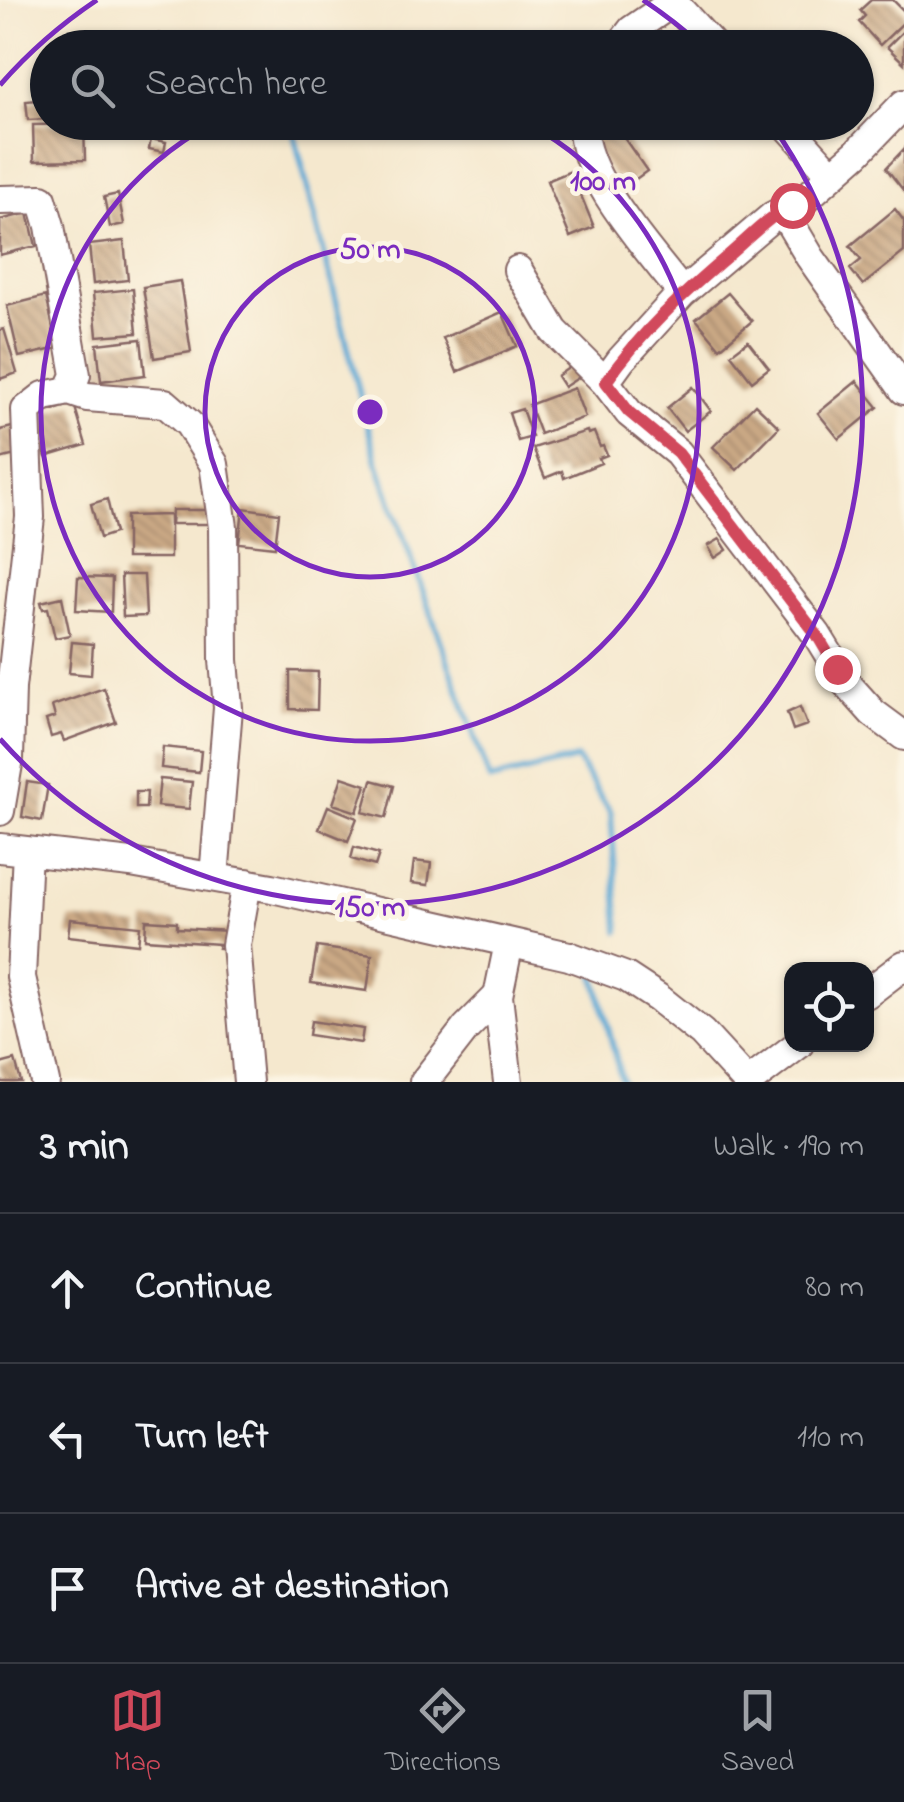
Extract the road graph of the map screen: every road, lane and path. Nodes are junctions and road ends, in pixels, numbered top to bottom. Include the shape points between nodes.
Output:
1 (672, 1) edge
2 (632, 30) edge
3 (699, 30) edge
4 (904, 104) edge
5 (874, 134) edge
6 (583, 140) edge
7 (800, 140) edge
8 (867, 140) edge
9 (832, 175) junction
10 (0, 200) edge
11 (782, 210) junction
12 (518, 270) dead end
13 (682, 293) junction
14 (606, 382) junction
15 (904, 390) edge
16 (69, 391) junction
17 (904, 736) edge
18 (0, 811) edge
19 (14, 850) edge
20 (214, 878) junction
21 (247, 883) junction
22 (509, 943) junction
23 (904, 965) edge
24 (874, 988) edge
25 (498, 996) junction
26 (788, 1052) edge
27 (45, 1082) edge
28 (248, 1082) edge
29 (424, 1082) edge
30 (508, 1082) edge
31 (748, 1082) edge

1 - 2 street
1 - 3 street
4 - 5 street
6 - 13 street via 596,178
7 - 9 street
8 - 9 street
9 - 11 street
10 - 16 street via 42,199 70,329 76,374
11 - 13 street
11 - 15 street
12 - 14 street via 554,332
13 - 14 street
14 - 17 street via 629,412 678,453 847,684
16 - 18 street via 44,396 26,410 30,518
16 - 20 street via 164,404 189,424 214,464 224,527 228,708
19 - 20 street
19 - 27 street via 21,977
20 - 21 street
21 - 22 street
21 - 28 street via 236,945
22 - 25 street
22 - 31 street via 626,976 702,1032
23 - 24 street
25 - 29 street
25 - 30 street
26 - 31 street

